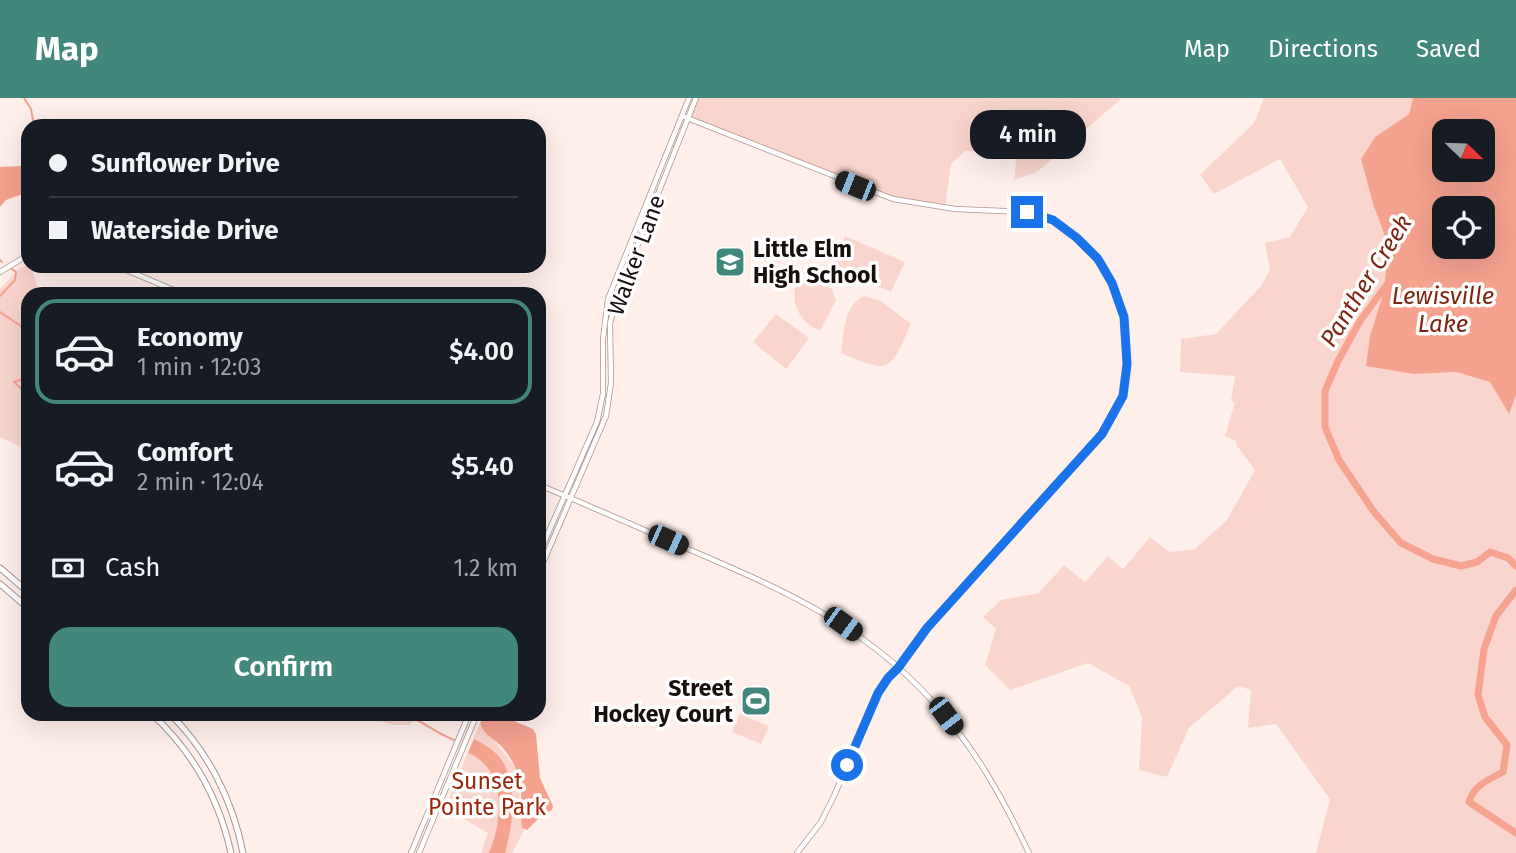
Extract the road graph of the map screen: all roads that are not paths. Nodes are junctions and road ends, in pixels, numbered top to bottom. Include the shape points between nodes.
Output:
1 (689, 98) edge
2 (696, 98) edge
3 (685, 117) junction
4 (21, 259) edge
5 (0, 272) edge
6 (134, 273) edge
7 (166, 287) edge
8 (546, 488) edge
9 (565, 495) junction
10 (572, 498) junction
11 (546, 538) edge
12 (546, 556) edge
13 (0, 568) edge
14 (0, 584) edge
15 (21, 586) edge
16 (21, 602) edge
17 (898, 668) junction
18 (159, 721) edge
19 (177, 721) edge
20 (466, 721) edge
21 (474, 721) edge
22 (231, 853) edge
23 (243, 853) edge
24 (411, 853) edge
25 (419, 853) edge
26 (797, 853) edge
27 (1029, 853) edge

1 - 3 street, Walker Lane
2 - 3 street, Walker Lane
3 - 9 street, Walker Lane via 608,299 597,422
3 - 10 street, Walker Lane via 615,302 606,416
3 - 17 street via 879,195 955,209 1027,212 1053,220 1098,259 1112,283 1124,317 1127,364 1123,396 1102,434 927,628
4 - 5 street
6 - 7 street
8 - 9 street
9 - 10 street
9 - 11 street, Walker Lane
10 - 12 street, Walker Lane
10 - 17 street via 794,595 843,624
13 - 15 main road
14 - 16 main road
17 - 26 street via 878,693 821,822
17 - 27 street via 968,745
18 - 22 main road via 202,774 221,814
19 - 23 main road via 211,767 237,823
20 - 24 street
21 - 25 street

